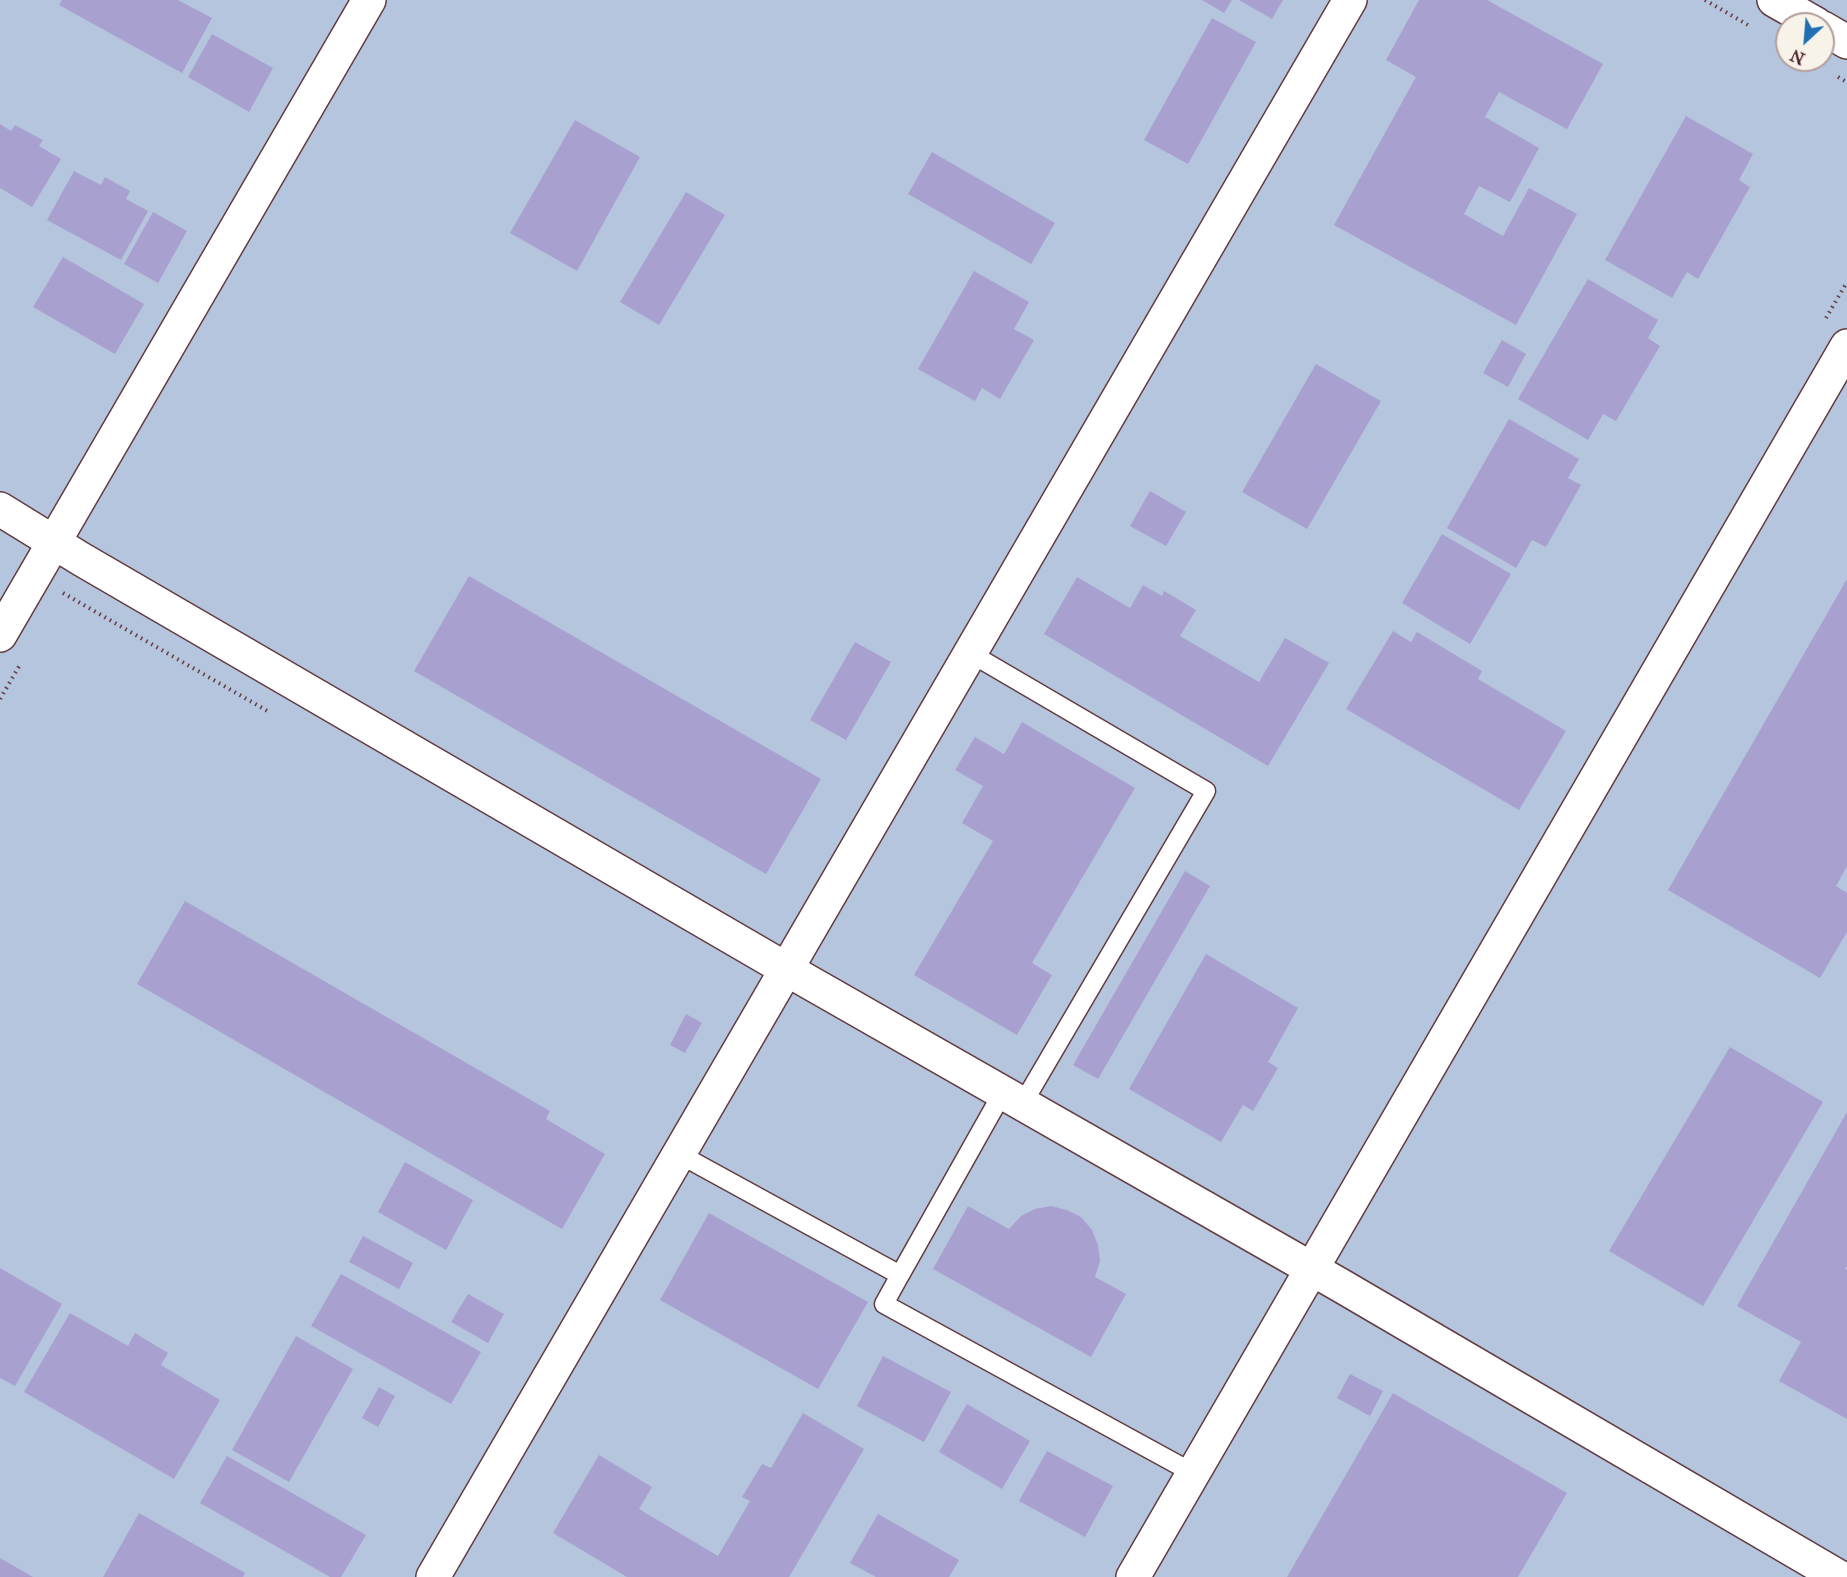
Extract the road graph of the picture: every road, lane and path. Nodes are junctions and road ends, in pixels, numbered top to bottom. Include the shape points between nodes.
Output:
1 (369, 0) edge
2 (1350, 0) edge
3 (1774, 0) edge
4 (1795, 12) edge
5 (1847, 346) edge
6 (0, 508) edge
7 (55, 541) junction
8 (0, 635) edge
9 (970, 653) junction
10 (786, 969) junction
11 (1013, 1098) junction
12 (679, 1154) junction
13 (1311, 1268) junction
14 (900, 1275) junction
15 (1193, 1473) junction
16 (433, 1577) edge
17 (1133, 1577) edge
18 (1839, 1577) edge

1 - 7 street
2 - 9 street
3 - 4 street
5 - 13 street
6 - 7 street
7 - 8 street
7 - 10 street
9 - 10 street
9 - 11 lane via 1206,791
10 - 11 street
10 - 12 street
11 - 13 street
11 - 14 lane
12 - 14 lane
12 - 16 street
13 - 15 street
13 - 18 street
14 - 15 lane via 884,1304
15 - 17 street

